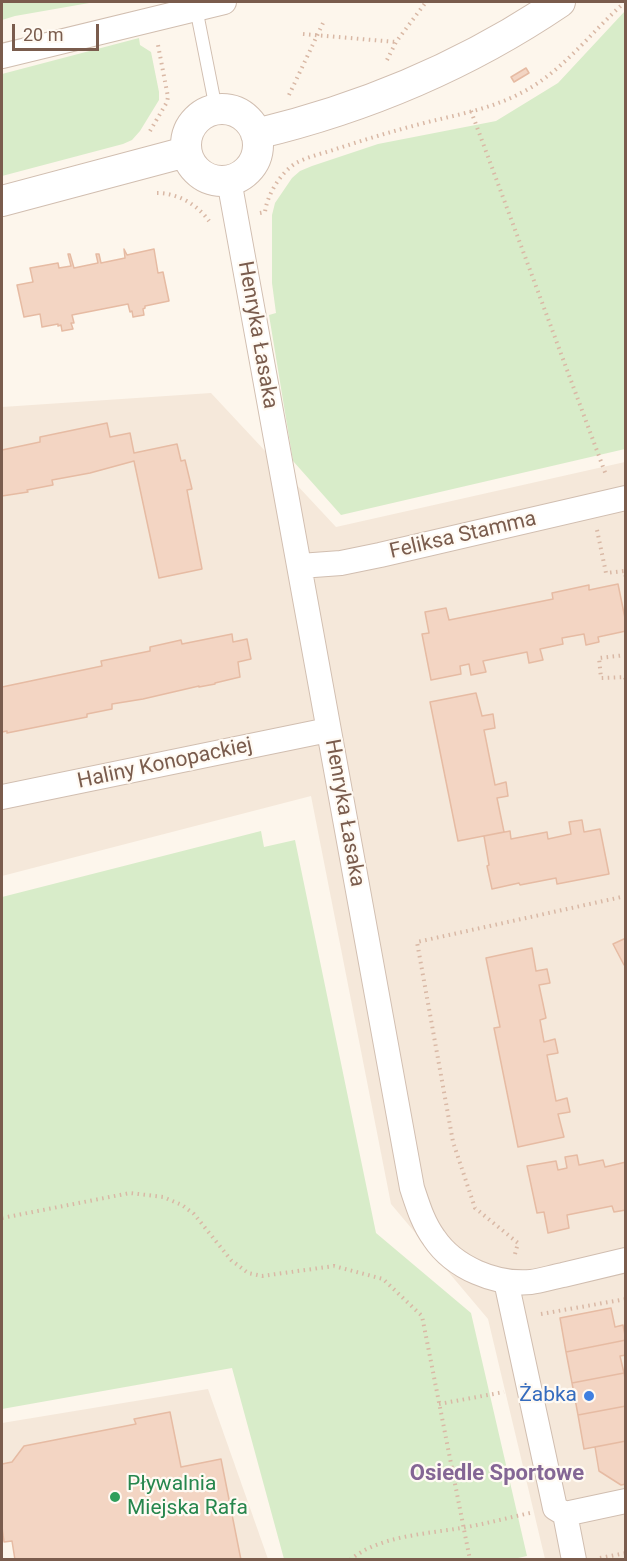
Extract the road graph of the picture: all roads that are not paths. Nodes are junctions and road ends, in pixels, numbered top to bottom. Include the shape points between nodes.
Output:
1 (224, 2) edge
2 (560, 2) edge
3 (196, 8) junction
4 (2, 56) edge
5 (216, 109) junction
6 (256, 135) junction
7 (186, 152) junction
8 (229, 180) junction
9 (2, 201) edge
10 (611, 502) edge
11 (300, 566) junction
12 (328, 730) junction
13 (2, 797) edge
14 (626, 1260) edge
15 (506, 1281) junction
16 (626, 1501) edge
17 (560, 1511) junction
18 (574, 1560) edge

1 - 3 street
2 - 6 street via 439,72 370,100
3 - 4 street
3 - 5 lane
5 - 6 street via 245,117
5 - 7 street via 205,113 189,129
6 - 8 street via 255,159 248,169
7 - 8 street via 196,171 205,177
7 - 9 street
8 - 11 street, Henryka Łasaka
10 - 11 street, Feliksa Stamma via 340,563
11 - 12 street, Henryka Łasaka
12 - 13 street, Haliny Konopackiej
12 - 15 street, Henryka Łasaka via 412,1188 434,1239 449,1256 484,1275
14 - 15 street, Henryka Łasaka via 532,1282
15 - 17 street
16 - 17 street
17 - 18 street

